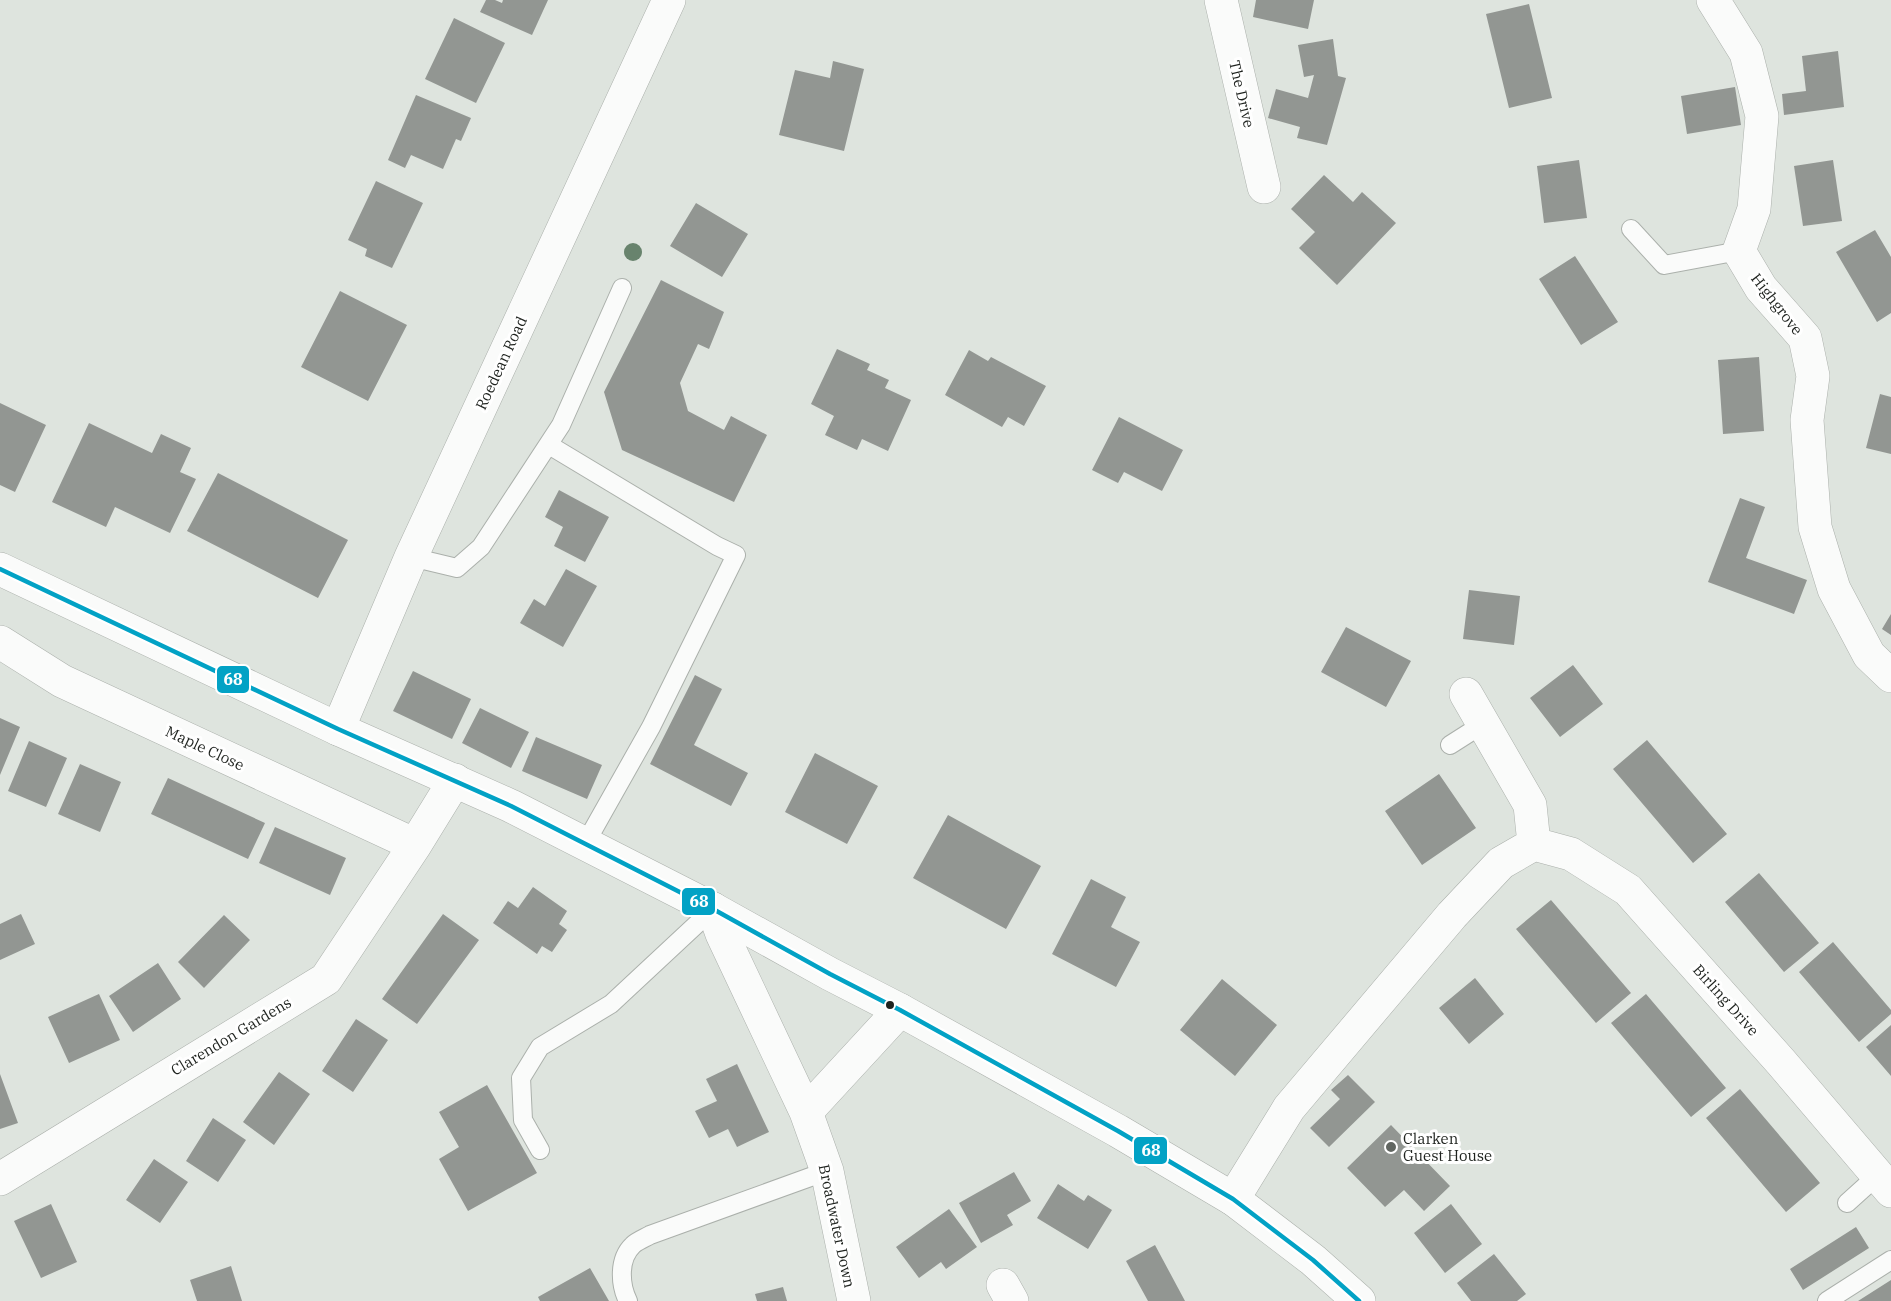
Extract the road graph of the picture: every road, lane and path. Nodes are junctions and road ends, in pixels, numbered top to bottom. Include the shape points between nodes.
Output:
1 (669, 0) edge
2 (1221, 0) edge
3 (1713, 0) edge
4 (1264, 188) dead end
5 (1631, 229) dead end
6 (1739, 251) junction
7 (622, 288) dead end
8 (549, 445) junction
9 (411, 557) junction
10 (0, 569) edge
11 (0, 642) edge
12 (1891, 676) edge
13 (1466, 694) dead end
14 (1483, 724) junction
15 (338, 729) junction
16 (1450, 745) dead end
17 (455, 780) junction
18 (585, 844) junction
19 (1534, 844) junction
20 (415, 845) junction
21 (713, 909) junction
22 (900, 1010) junction
23 (806, 1112) junction
24 (540, 1150) dead end
25 (827, 1171) junction
26 (0, 1179) edge
27 (1884, 1183) edge
28 (1233, 1199) junction
29 (1847, 1203) dead end
30 (1891, 1260) edge
31 (628, 1301) edge
32 (854, 1301) edge
33 (1359, 1301) edge
34 (1827, 1301) edge

1 - 9 street, Roedean Road
2 - 4 street, The Drive
3 - 6 street via 1746,53 1762,116 1754,209
5 - 6 lane via 1664,265
6 - 12 street, Highgrove via 1761,288 1804,338 1813,376 1807,420 1815,527 1834,589 1869,655
7 - 8 lane
8 - 9 lane via 481,547 457,568
8 - 18 lane via 736,555 651,727
9 - 15 street, Roedean Road
10 - 15 street
11 - 20 street, Maple Close via 63,681
13 - 14 street
14 - 16 lane
14 - 19 street via 1530,806
15 - 17 street
17 - 18 street
17 - 20 street, Clarendon Gardens
18 - 21 street
19 - 27 street, Birling Drive via 1571,854 1628,890
19 - 28 street via 1502,863 1452,915 1289,1108
20 - 26 street, Clarendon Gardens via 326,979
21 - 22 street
21 - 23 street, Broadwater Down
21 - 24 lane via 611,1004 540,1047 521,1078 523,1120
22 - 23 street
22 - 28 street
23 - 25 street, Broadwater Down
25 - 31 lane via 650,1235 633,1245 622,1272
25 - 32 street, Broadwater Down
27 - 29 lane
28 - 33 street
30 - 34 lane

